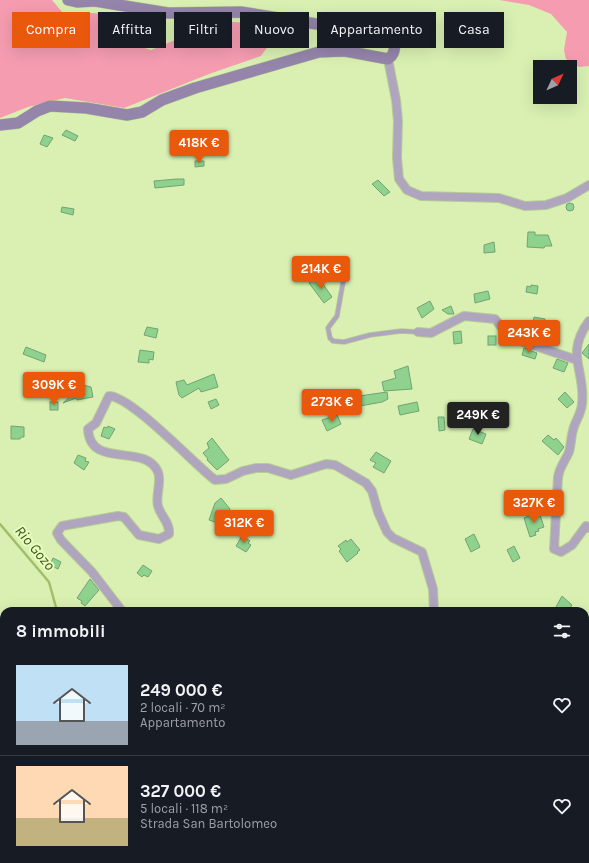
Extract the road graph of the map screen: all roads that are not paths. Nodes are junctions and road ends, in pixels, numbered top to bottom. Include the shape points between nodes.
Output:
1 (68, 0) edge
2 (388, 59) junction
3 (0, 125) edge
4 (589, 185) edge
5 (344, 277) dead end
6 (589, 321) edge
7 (418, 332) joint
8 (577, 360) junction
9 (589, 528) edge
10 (119, 607) edge
11 (434, 607) edge

1 - 2 main road via 95,1 168,13 241,12 386,34 395,45 392,56
2 - 3 main road via 345,51 319,52 196,88 162,100 142,112 127,115 71,106 50,106 18,123
2 - 4 street via 398,121 399,179 407,190 421,196 499,198 525,206 546,206 567,198
5 - 7 lane via 337,316 328,328 333,341 344,342 401,330
6 - 8 street via 578,338
7 - 8 street via 431,333 464,316 495,319 509,338
8 - 9 street via 582,405 568,452 560,466 554,549 561,552 572,545 586,526
10 - 11 street via 57,533 62,526 118,516 124,517 139,535 159,538 169,534 170,526 157,504 158,473 153,465 131,455 109,454 97,449 88,437 88,429 96,423 109,396 115,396 138,412 215,480 226,479 256,468 268,468 291,475 326,464 334,465 366,483 372,491 387,532 393,538 422,552 434,589

